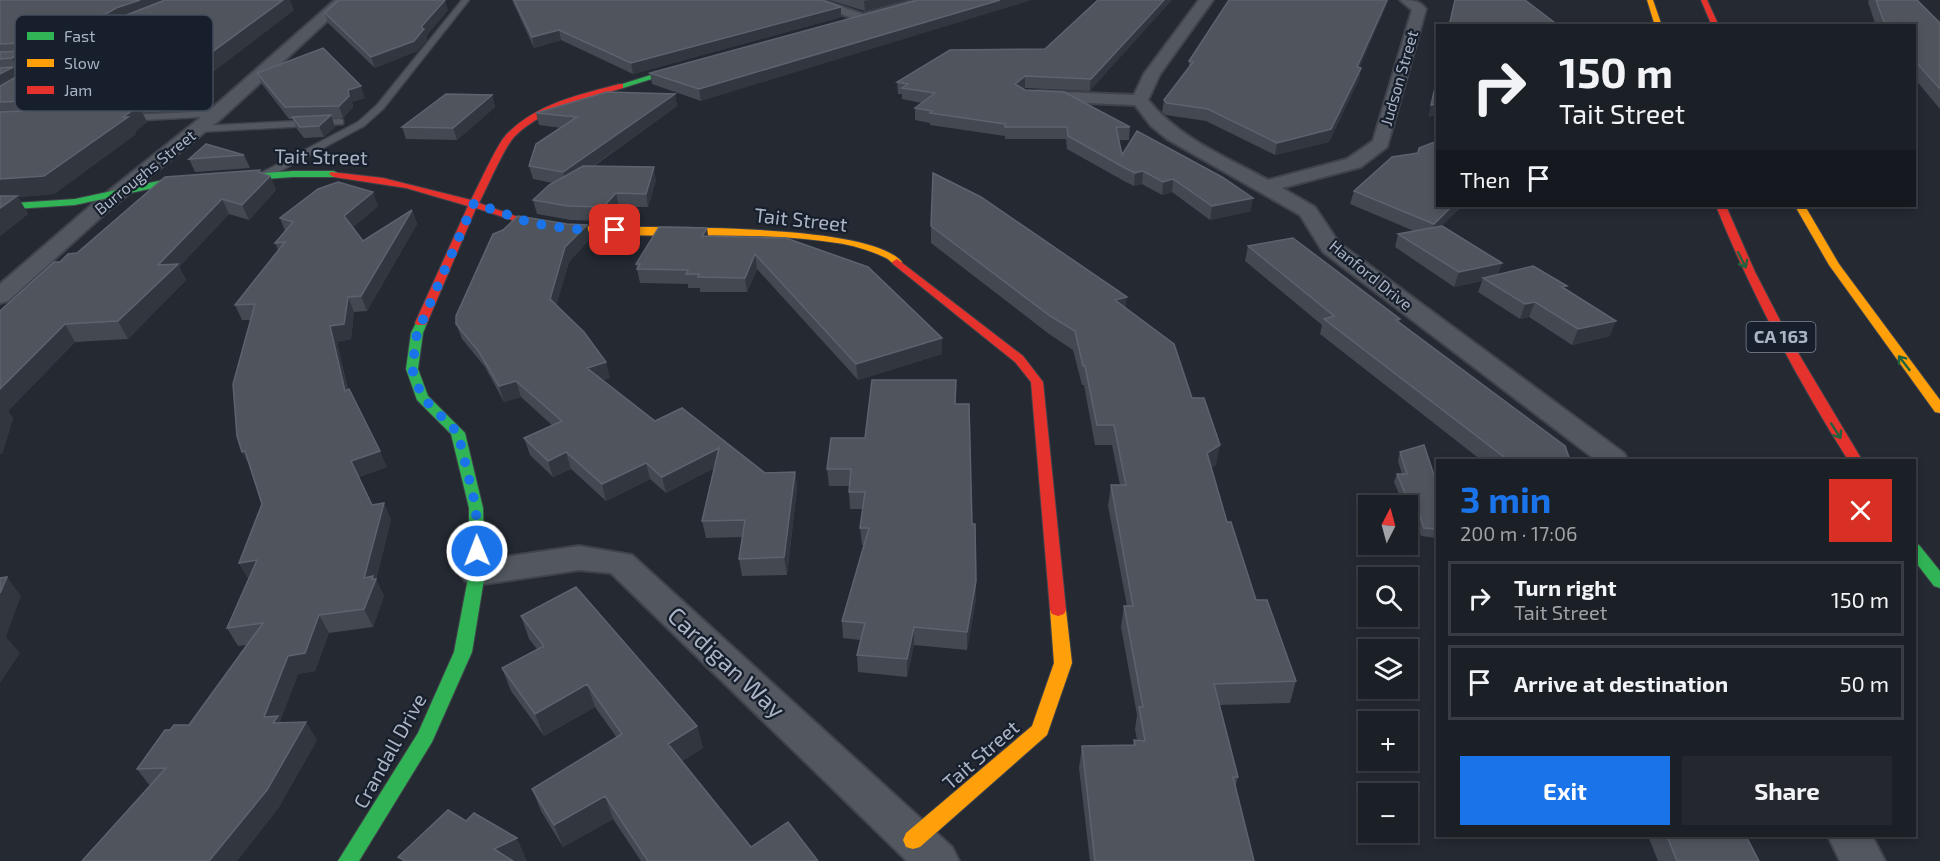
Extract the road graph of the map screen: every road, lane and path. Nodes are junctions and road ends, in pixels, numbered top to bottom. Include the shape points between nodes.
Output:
1 (344, 0) edge
2 (466, 0) edge
3 (809, 0) edge
4 (930, 0) edge
5 (1206, 0) edge
6 (1409, 0) edge
7 (1650, 0) edge
8 (1704, 0) edge
9 (863, 18) junction
10 (841, 24) edge
11 (1658, 24) edge
12 (1715, 24) edge
13 (710, 60) edge
14 (15, 62) edge
15 (0, 63) edge
16 (15, 78) edge
17 (0, 79) edge
18 (1025, 95) edge
19 (1140, 100) junction
20 (216, 114) junction
21 (120, 118) edge
22 (340, 122) edge
23 (198, 129) junction
24 (265, 175) junction
25 (1265, 187) junction
26 (117, 194) junction
27 (474, 203) junction
28 (0, 207) edge
29 (1721, 207) edge
30 (1801, 207) edge
31 (0, 296) edge
32 (1940, 409) edge
33 (1613, 459) edge
34 (1854, 459) edge
35 (1916, 552) edge
36 (477, 573) junction
37 (1940, 582) edge
38 (1850, 837) edge
39 (925, 851) edge
40 (348, 861) edge
41 (1863, 861) edge

1 - 20 street, Burroughs Street
2 - 24 lane via 380,107 361,124
3 - 9 street
4 - 9 street
5 - 19 street via 1152,74
6 - 25 street, Judson Street via 1419,9 1381,143 1354,163
7 - 11 main road
8 - 12 main road
9 - 10 main road
13 - 27 main road, Crandall Drive via 577,97 531,119 509,137
14 - 15 lane
16 - 17 lane
18 - 19 street
19 - 25 street, Hanford Drive via 1173,135
20 - 21 lane
20 - 23 street, Burroughs Street
22 - 23 lane
23 - 26 street, Burroughs Street
24 - 26 main road, Tait Street via 163,183
24 - 27 main road, Tait Street via 372,177
25 - 33 street, Hanford Drive via 1308,211 1331,247
26 - 28 main road, Tait Street via 75,202
26 - 31 street, Burroughs Street
27 - 36 main road, Crandall Drive via 417,333 412,369 422,397 458,433 476,508
27 - 39 main road, Tait Street via 531,223 570,229 795,235 841,240 890,256 1019,359 1037,382 1063,663 1040,730
29 -> 34 main road, CA 163 via 1734,243 1800,375
32 -> 30 main road via 1834,265
35 - 37 main road
36 - 39 street, Cardigan Way via 579,558 620,563
36 - 40 main road, Crandall Drive via 463,652 425,737
38 - 41 street

